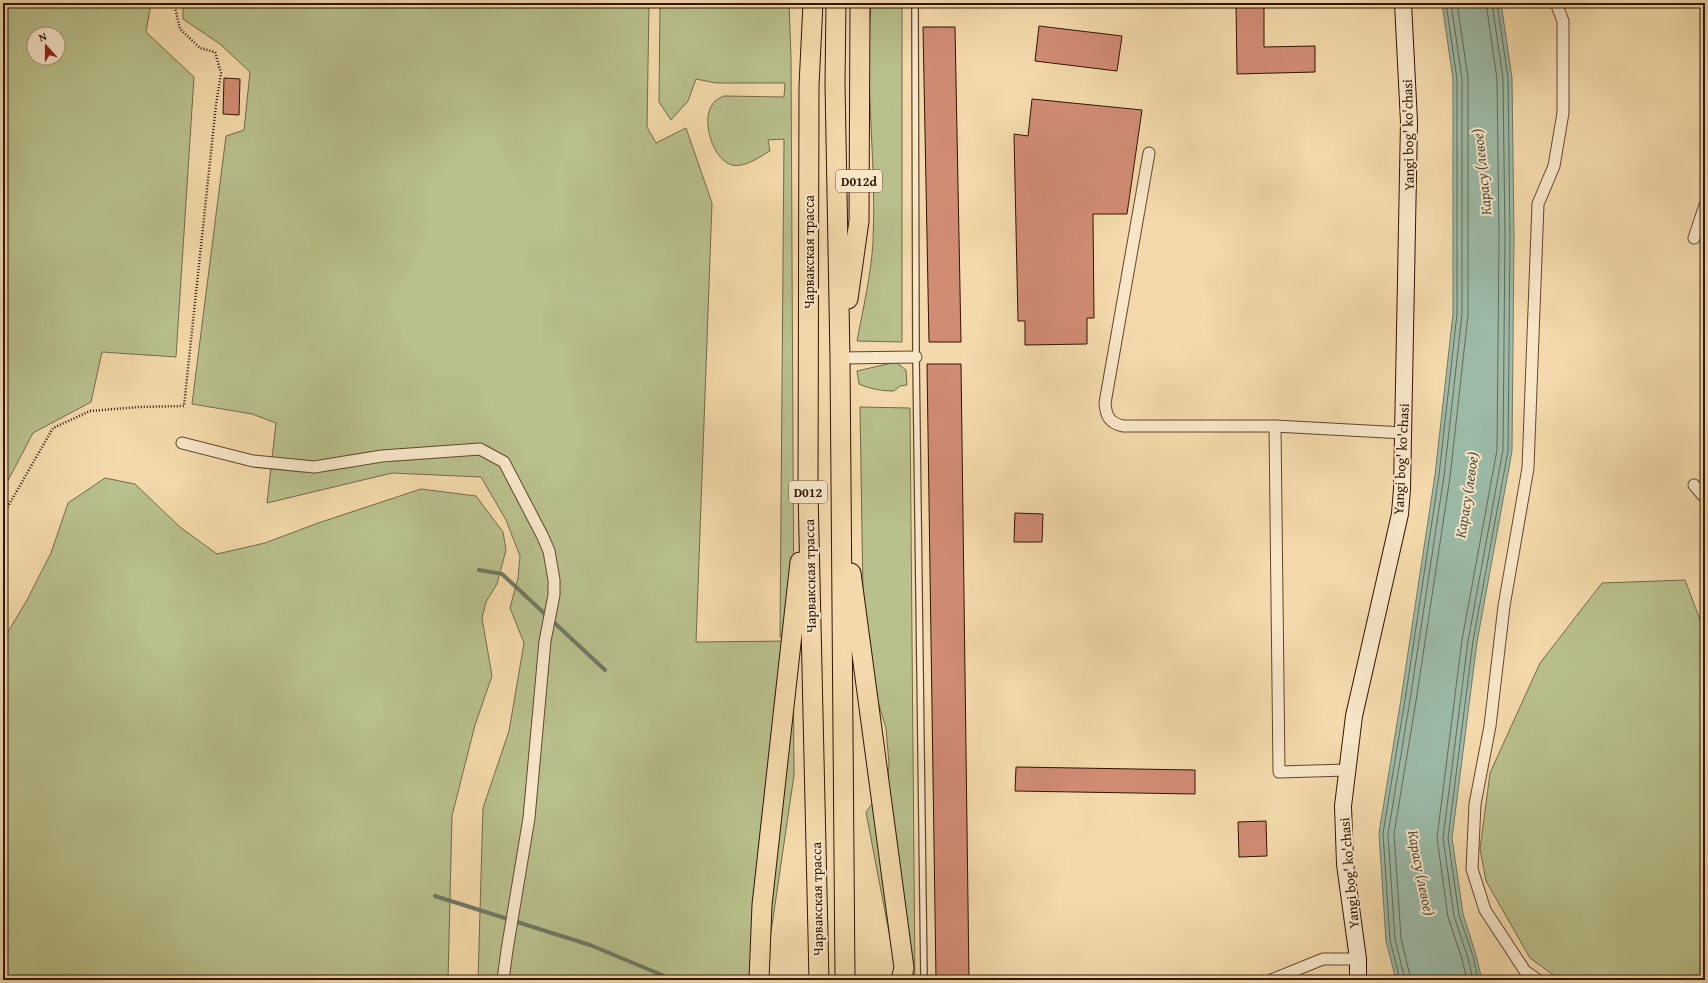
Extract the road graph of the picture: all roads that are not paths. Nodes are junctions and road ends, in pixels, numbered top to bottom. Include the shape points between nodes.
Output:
1 (813, 3) edge
2 (836, 3) edge
3 (860, 3) edge
4 (915, 3) edge
5 (1403, 3) edge
6 (1556, 3) edge
7 (1149, 153) dead end
8 (1705, 205) edge
9 (1694, 238) dead end
10 (916, 357) junction
11 (840, 358) junction
12 (1275, 426) junction
13 (1404, 434) junction
14 (182, 443) dead end
15 (1694, 485) dead end
16 (808, 491) junction
17 (840, 491) junction
18 (1705, 498) edge
19 (1347, 770) junction
20 (1358, 959) junction
21 (902, 974) edge
22 (503, 980) edge
23 (759, 980) edge
24 (819, 980) edge
25 (845, 980) edge
26 (924, 980) edge
27 (1271, 980) edge
28 (1358, 980) edge
29 (1364, 980) edge
30 (1538, 980) edge

1 - 16 highway, Чарвакская трасса / D012 via 809,86
2 - 11 highway, Чарвакская трасса / D012
3 - 11 highway, D012d via 859,221
4 - 10 lane
5 - 13 main road, Yangi bog' ko'chasi via 1409,122
6 - 30 street via 1563,21 1564,113 1554,166 1538,204 1528,468 1504,606 1490,726 1475,804 1472,869 1485,910 1525,971
7 - 12 street via 1105,403 1109,419 1114,424 1123,426
8 - 9 street
10 - 11 street
10 - 26 lane
11 - 17 highway, Чарвакская трасса / D012
12 - 13 street
12 - 19 street via 1279,772
13 - 19 main road, Yangi bog' ko'chasi via 1400,514 1354,716
14 - 22 street via 253,461 314,466 382,456 480,449 504,462 549,551 554,595 545,641 529,818
15 - 18 street
16 - 23 highway via 762,905
16 - 24 highway, Чарвакская трасса / D012
17 - 21 highway
17 - 25 highway, Чарвакская трасса / D012
19 - 20 main road, Yangi bog' ko'chasi via 1343,806 1345,864
20 - 27 street via 1323,959
20 - 28 main road, Yangi bog' ko'chasi
20 - 29 street

